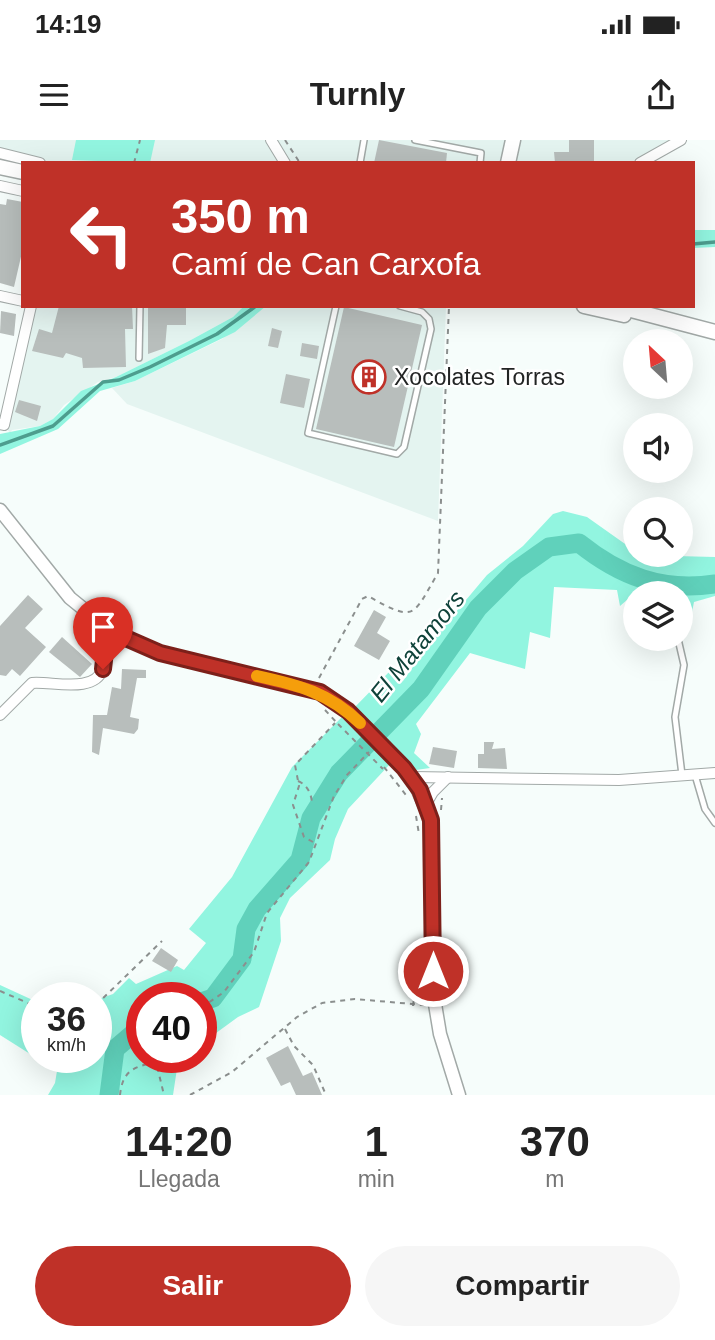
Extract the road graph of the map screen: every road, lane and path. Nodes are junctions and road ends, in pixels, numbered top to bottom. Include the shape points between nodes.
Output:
1 (140, 140) edge
2 (271, 140) edge
3 (285, 140) edge
4 (365, 140) edge
5 (415, 140) edge
6 (512, 140) edge
7 (681, 140) edge
8 (0, 153) edge
9 (32, 161) edge
10 (135, 161) edge
11 (284, 161) edge
12 (299, 161) edge
13 (360, 161) edge
14 (480, 161) edge
15 (508, 161) edge
16 (644, 161) edge
17 (0, 167) edge
18 (21, 172) edge
19 (0, 186) edge
20 (21, 191) edge
21 (0, 296) edge
22 (21, 301) edge
23 (31, 308) edge
24 (140, 308) edge
25 (336, 308) edge
26 (407, 308) edge
27 (449, 308) edge
28 (595, 308) edge
29 (623, 308) edge
30 (667, 321) junction
31 (715, 332) edge
32 (139, 358) dead end
33 (2, 424) edge
34 (0, 510) edge
35 (112, 632) junction
36 (681, 651) edge
37 (320, 692) junction
38 (0, 715) edge
39 (383, 769) junction
40 (408, 773) junction
41 (715, 773) edge
42 (682, 775) junction
43 (695, 775) junction
44 (448, 777) junction
45 (298, 780) junction
46 (445, 793) dead end
47 (409, 799) dead end
48 (312, 805) dead end
49 (423, 810) junction
50 (715, 823) edge
51 (419, 836) dead end
52 (314, 843) junction
53 (422, 938) dead end
54 (162, 941) dead end
55 (112, 989) edge
56 (0, 991) edge
57 (217, 997) edge
58 (21, 1000) edge
59 (285, 1028) junction
60 (127, 1073) edge
61 (159, 1073) edge
62 (120, 1095) edge
63 (164, 1095) edge
64 (190, 1095) edge
65 (326, 1095) edge
66 (459, 1095) edge

1 - 10 path
2 - 11 street
3 - 12 path
4 - 13 lane
5 - 14 lane via 481,153
6 - 15 main road
7 - 16 street
8 - 9 street
17 - 18 main road
19 - 20 street
21 - 22 street
23 - 33 street
24 - 32 lane
25 - 26 lane via 308,433 397,454 404,447 430,328 422,312
27 - 37 path via 438,573 408,614 368,596 362,599 317,683
28 - 30 main road
29 - 30 main road
30 - 31 main road
34 - 35 street via 70,598
35 - 37 street via 160,653
35 - 38 street via 97,677 86,684 32,683
36 - 42 lane via 684,665 675,717
37 - 40 street via 348,711
39 - 45 path, bridge via 337,723 295,765
39 - 47 path
39 - 52 path via 370,751 363,757 334,796
40 - 44 street
40 - 49 street
41 - 43 street
42 - 43 street
42 - 44 street via 609,780
43 - 50 lane via 705,810
44 - 49 street
45 - 48 path
45 - 52 path via 293,806 304,837
46 - 49 path via 441,810
49 - 51 path
49 - 66 street via 433,842 435,1004
52 - 57 path via 309,862 267,913 254,952
53 - 59 path via 413,1006 334,1000 310,1009
54 - 55 path
56 - 58 path
59 - 64 path via 232,1072
59 - 65 path via 294,1046 313,1065
60 - 62 path
61 - 63 path

